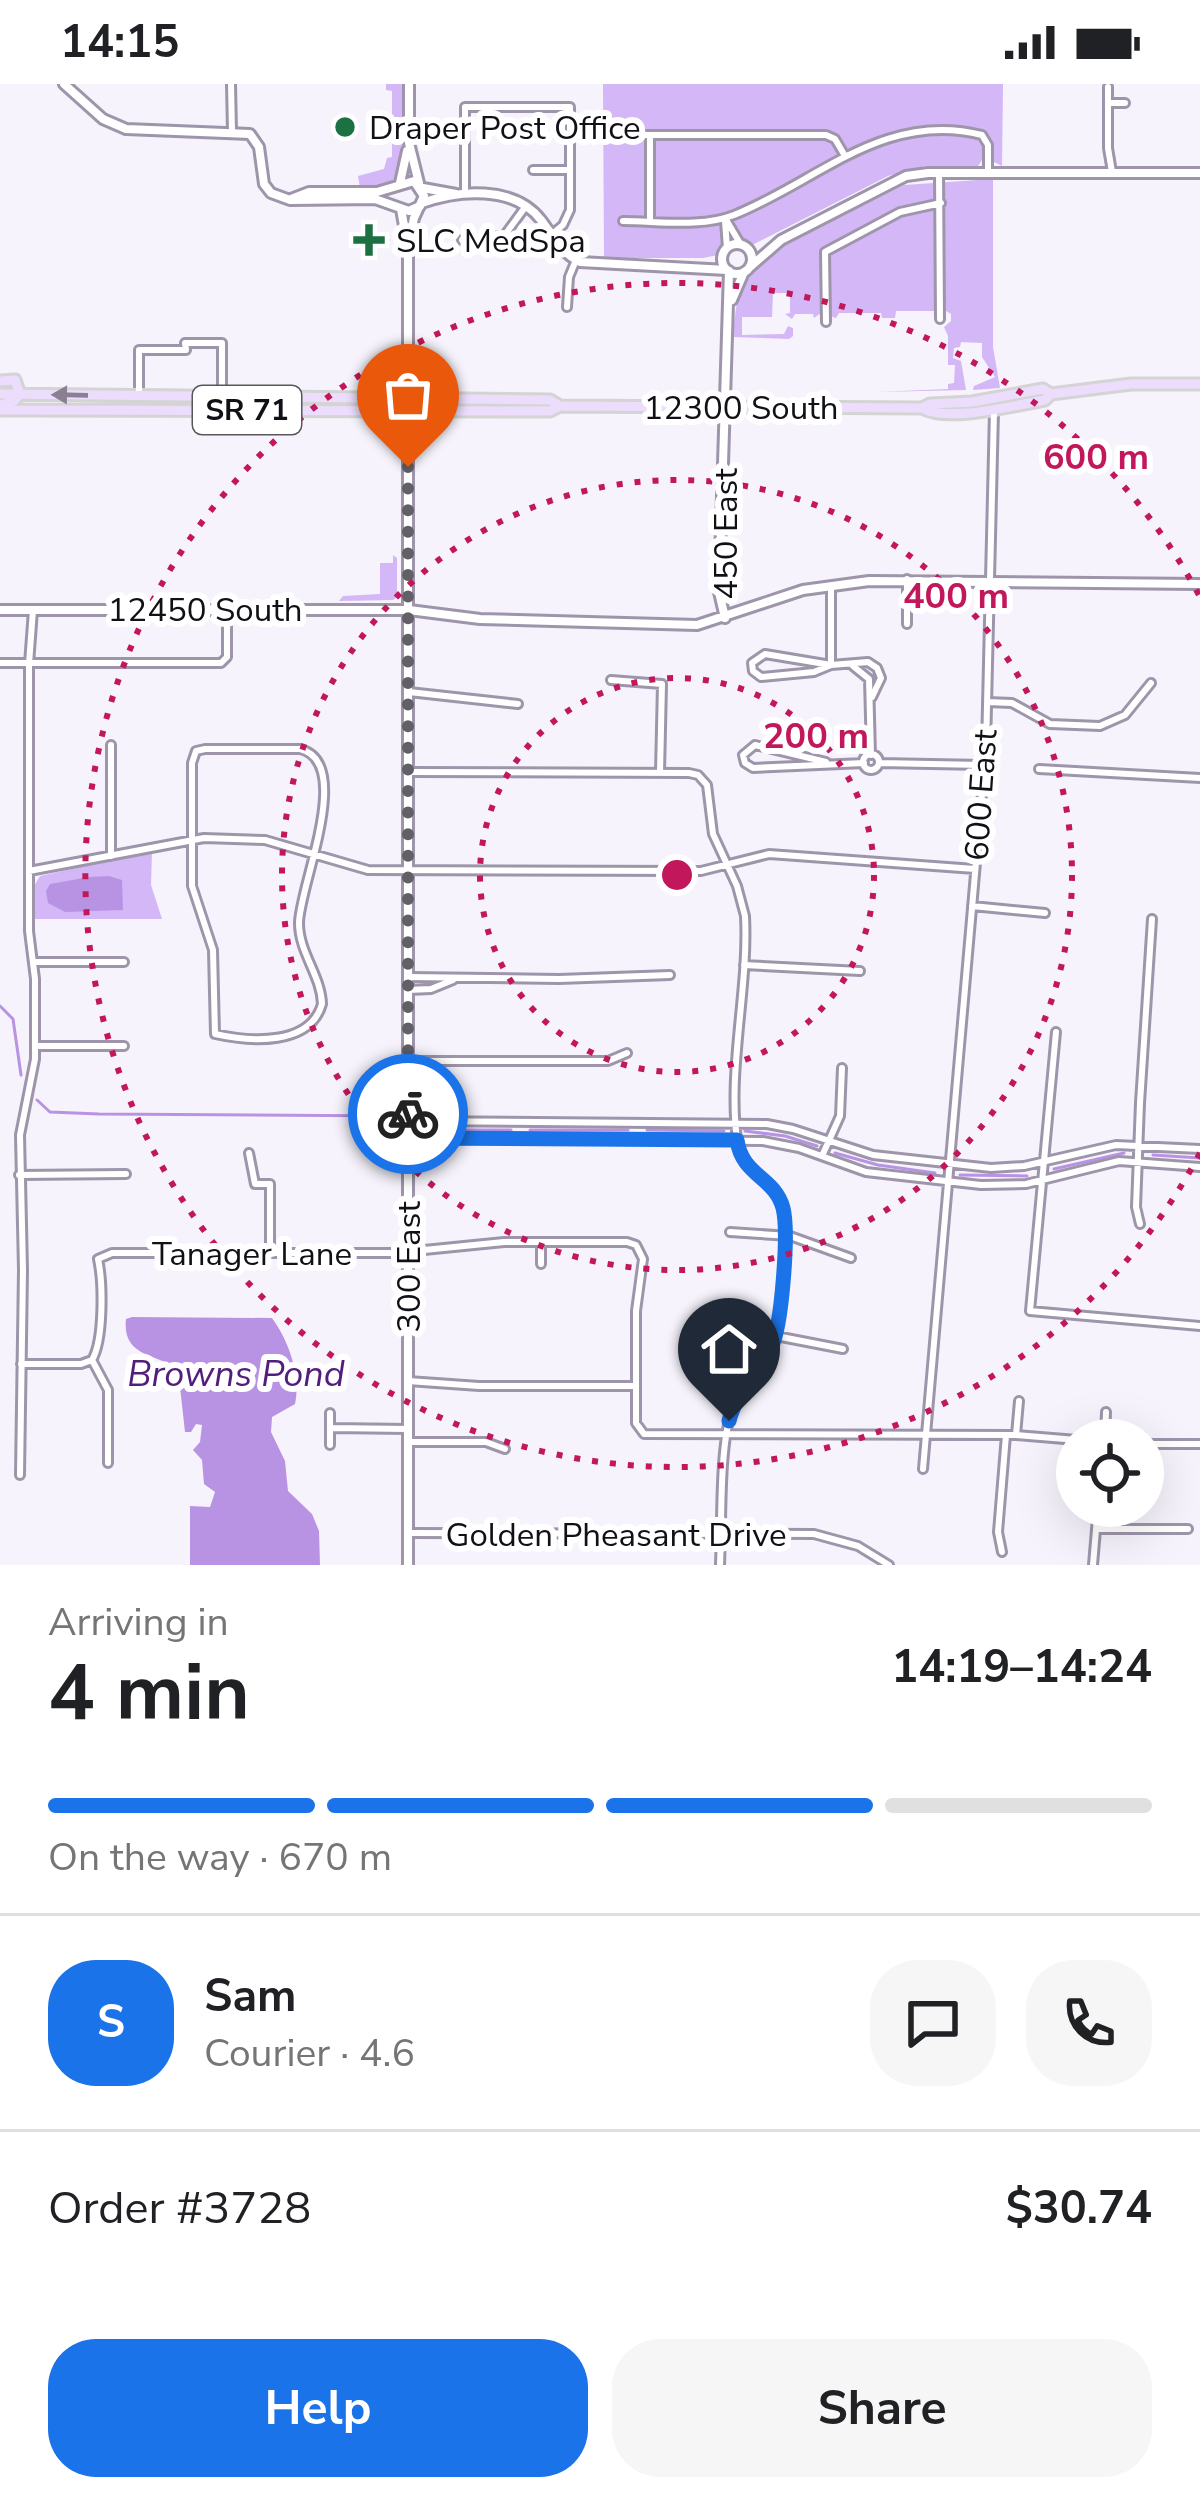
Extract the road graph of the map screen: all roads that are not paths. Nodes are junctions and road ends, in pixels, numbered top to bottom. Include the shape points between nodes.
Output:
1 (64, 84) edge
2 (231, 84) edge
3 (409, 84) edge
4 (1108, 87) edge
5 (1108, 103) junction
6 (1125, 104) dead end
7 (232, 131) junction
8 (610, 135) dead end
9 (650, 135) junction
10 (409, 143) junction
11 (845, 156) junction
12 (533, 170) dead end
13 (570, 170) junction
14 (1112, 172) junction
15 (939, 173) junction
16 (988, 173) junction
17 (1200, 173) edge
18 (399, 184) junction
19 (421, 186) junction
20 (461, 195) junction
21 (285, 199) junction
22 (941, 203) junction
23 (421, 205) junction
24 (526, 206) junction
25 (400, 208) junction
26 (725, 218) junction
27 (623, 221) dead end
28 (650, 221) junction
29 (551, 235) junction
30 (462, 240) dead end
31 (781, 241) junction
32 (743, 246) junction
33 (408, 248) junction
34 (725, 251) junction
35 (576, 260) junction
36 (690, 266) junction
37 (747, 269) junction
38 (728, 271) junction
39 (567, 307) dead end
40 (729, 307) junction
41 (940, 319) dead end
42 (826, 322) dead end
43 (0, 380) edge
44 (1197, 382) edge
45 (0, 394) edge
46 (20, 394) junction
47 (1051, 394) junction
48 (139, 396) junction
49 (222, 396) junction
50 (408, 398) junction
51 (560, 406) junction
52 (727, 406) junction
53 (0, 408) edge
54 (922, 408) junction
55 (994, 408) junction
56 (408, 412) junction
57 (907, 580) junction
58 (992, 581) junction
59 (1200, 584) edge
60 (831, 586) junction
61 (227, 609) junction
62 (0, 610) edge
63 (33, 610) junction
64 (409, 610) junction
65 (725, 618) junction
66 (907, 623) dead end
67 (0, 663) edge
68 (29, 664) junction
69 (831, 665) junction
70 (853, 666) junction
71 (611, 680) dead end
72 (1151, 683) dead end
73 (409, 692) junction
74 (872, 697) junction
75 (987, 702) junction
76 (518, 704) dead end
77 (111, 745) dead end
78 (872, 755) junction
79 (826, 762) junction
80 (864, 763) junction
81 (879, 763) junction
82 (985, 765) junction
83 (1039, 769) dead end
84 (409, 772) junction
85 (660, 773) junction
86 (1200, 778) edge
87 (191, 838) junction
88 (315, 855) junction
89 (111, 856) junction
90 (726, 865) junction
91 (975, 868) junction
92 (29, 871) junction
93 (409, 871) junction
94 (972, 906) junction
95 (1045, 914) dead end
96 (1152, 920) dead end
97 (34, 962) junction
98 (124, 962) dead end
99 (744, 964) junction
100 (860, 971) dead end
101 (670, 975) dead end
102 (408, 977) junction
103 (457, 979) junction
104 (408, 990) junction
105 (1056, 1033) dead end
106 (35, 1046) junction
107 (124, 1046) dead end
108 (627, 1053) dead end
109 (408, 1061) junction
110 (842, 1068) dead end
111 (408, 1121) junction
112 (736, 1122) junction
113 (409, 1138) junction
114 (737, 1140) junction
115 (829, 1142) junction
116 (1140, 1145) junction
117 (1200, 1150) edge
118 (249, 1153) dead end
119 (822, 1157) junction
120 (1043, 1162) junction
121 (1140, 1162) junction
122 (948, 1164) junction
123 (1200, 1167) edge
124 (126, 1174) dead end
125 (19, 1175) junction
126 (946, 1181) junction
127 (1042, 1181) junction
128 (1140, 1224) dead end
129 (730, 1232) dead end
130 (784, 1235) junction
131 (541, 1242) junction
132 (408, 1252) junction
133 (270, 1253) junction
134 (850, 1258) dead end
135 (541, 1264) dead end
136 (1200, 1327) edge
137 (776, 1336) junction
138 (723, 1339) dead end
139 (843, 1349) dead end
140 (92, 1360) junction
141 (21, 1364) junction
142 (760, 1366) junction
143 (408, 1381) junction
144 (636, 1386) junction
145 (1018, 1401) dead end
146 (1106, 1412) dead end
147 (330, 1413) dead end
148 (1106, 1419) edge
149 (330, 1428) junction
150 (408, 1429) junction
151 (727, 1435) junction
152 (926, 1436) junction
153 (1011, 1436) junction
154 (1056, 1439) edge
155 (408, 1442) junction
156 (1164, 1444) edge
157 (1200, 1444) edge
158 (330, 1445) dead end
159 (505, 1449) dead end
160 (108, 1463) dead end
161 (922, 1469) dead end
162 (20, 1475) dead end
163 (1096, 1528) joint
164 (1188, 1529) dead end
165 (407, 1533) junction
166 (722, 1533) junction
167 (1002, 1552) dead end
168 (408, 1565) edge
169 (720, 1565) edge
170 (888, 1565) edge
171 (1093, 1565) edge

1 - 7 street via 130,130
2 - 7 street
3 - 10 street
4 - 5 street
5 - 6 street
5 - 14 street
7 - 21 street via 253,137 266,188
8 - 9 street
9 - 11 street via 826,135
9 - 28 street
10 - 18 street
10 - 19 street
11 - 16 street via 892,136 975,133 988,143
11 - 26 street
12 - 13 street
13 - 20 street via 570,107 465,107
13 - 29 street via 569,214
14 - 16 street
14 - 17 street
15 - 16 street
15 - 22 street
15 - 31 street via 880,186
18 - 19 street
18 - 21 street
18 - 25 street
19 - 20 street
19 - 23 street
20 - 23 street
20 - 24 street via 497,195
21 - 25 street via 375,199
22 - 41 street
22 - 42 street via 900,212 825,251
23 - 25 street
23 - 33 street, 300 East
24 - 29 street
24 - 30 street via 504,236
25 - 33 street, 300 East
26 - 28 street
26 - 32 street
26 - 34 street
27 - 28 street
29 - 35 street
31 - 32 street
31 - 37 street
32 - 34 street
32 - 37 street via 752,257
33 - 50 street, 300 East
34 - 36 street
34 - 38 street, 450 East
35 - 36 street
35 - 39 street
36 - 38 street
37 - 38 street
37 - 40 street, 450 East
38 - 40 street, 450 East
40 - 52 street, 450 East
43 - 46 main road via 15,380
44 - 47 main road, 12300 South / SR 71
45 - 46 main road, 12300 South / SR 71
48 -> 46 main road, 12300 South / SR 71
46 - 53 main road
47 - 54 main road, 12300 South / SR 71
47 - 55 main road, 12300 South / SR 71
48 - 49 main road, 12300 South / SR 71
48 - 49 street via 139,350 222,343
49 - 50 main road, 12300 South / SR 71
50 - 51 main road, 12300 South / SR 71
50 - 56 street, 300 East
51 - 52 main road, 12300 South / SR 71
51 - 56 main road, 12300 South / SR 71
52 - 54 main road, 12300 South / SR 71
52 - 65 street, 450 East via 719,592
53 - 56 main road, 12300 South / SR 71
54 - 55 main road, 12300 South / SR 71
55 - 58 street, 600 East
56 - 64 street, 300 East
57 - 58 street, 12450 South
57 - 60 street, 12450 South
57 - 66 street
58 - 59 street, 12450 South
58 - 75 street, 600 East
60 - 65 street, 12450 South
60 - 69 street
61 - 63 street, 12450 South
61 - 64 street, 12450 South
61 - 68 street via 221,663
62 - 63 street, 12450 South
63 - 68 street
64 - 65 street, 12450 South via 698,625
64 - 73 street, 300 East
67 - 68 street
68 - 92 street
69 - 69 street via 764,677 752,668 765,654
69 - 70 street
70 - 74 street via 868,676
70 - 74 street via 868,662 879,671
71 - 85 street via 662,684
72 - 75 street via 1125,715 1100,726 1055,725 1012,703
73 - 76 street
73 - 84 street, 300 East
74 - 78 street
75 - 82 street, 600 East
77 - 89 street
78 - 80 street
78 - 81 street
79 - 79 street via 753,768 743,758 755,745
79 - 80 street
80 - 81 street via 871,770
81 - 82 street
82 - 91 street, 600 East
83 - 86 street
84 - 85 street
84 - 93 street, 300 East
85 - 90 street via 702,778
87 - 88 street via 265,840
87 - 88 street via 196,752 300,749 316,755 322,770
87 - 88 street via 193,892 213,950 215,1034 292,1036 318,1018 322,997 299,928
87 - 89 street
88 - 93 street via 361,870
89 - 92 street
90 - 91 street via 776,854
90 - 93 street
90 - 99 street via 746,916
91 - 94 street, 600 East
92 - 97 street
93 - 102 street, 300 East
94 - 95 street
94 - 122 street, 600 East
96 - 116 street
97 - 98 street
97 - 106 street
99 - 100 street
99 - 112 street
101 - 103 street
102 - 103 street
102 - 104 street, 300 East
103 - 104 street
104 - 109 street, 300 East
105 - 120 street
106 - 107 street
106 - 125 street
108 - 109 street via 608,1061
109 - 111 street, 300 East
110 - 115 street via 840,1116
111 - 112 street
111 - 113 street, 300 East
112 - 114 street
112 - 115 street
113 - 114 street
113 - 132 street, 300 East
114 - 119 street
114 - 130 street via 743,1162 778,1197
115 - 119 street
115 - 122 street
116 - 117 street
116 - 120 street
116 - 121 street
118 - 133 street via 255,1184 270,1184
119 - 126 street via 866,1172
120 - 122 street via 1000,1169
120 - 127 street
121 - 123 street
121 - 127 street
121 - 128 street
122 - 126 street, 600 East
124 - 125 street
125 - 141 street
126 - 127 street
126 - 152 street, 600 East
127 - 136 street via 1030,1311
129 - 130 street
130 - 134 street
130 - 137 street
131 - 132 street, Tanager Lane
131 - 135 street
131 - 144 street, Tanager Lane via 627,1242 641,1250
132 - 133 street, Tanager Lane
132 - 143 street, 300 East
133 - 140 street, Tanager Lane via 98,1258
137 - 139 street
137 - 142 street
138 - 142 street
140 - 141 street
140 - 160 street via 109,1390
141 - 162 street
142 - 151 street via 737,1397
143 - 144 street
143 - 150 street, 300 East
144 - 151 street via 636,1425 644,1434
145 - 153 street
146 - 148 street
147 - 149 street
149 - 150 street
149 - 158 street
150 - 155 street, 300 East
151 - 152 street
151 - 166 street
152 - 153 street
152 - 161 street, 600 East
153 - 154 street
153 - 167 street
155 - 159 street
155 - 165 street, 300 East
156 - 157 street
163 - 164 street
163 - 171 street
165 - 166 street, Golden Pheasant Drive
165 - 168 street, 300 East
166 - 169 street
166 - 170 street, Golden Pheasant Drive via 830,1537

